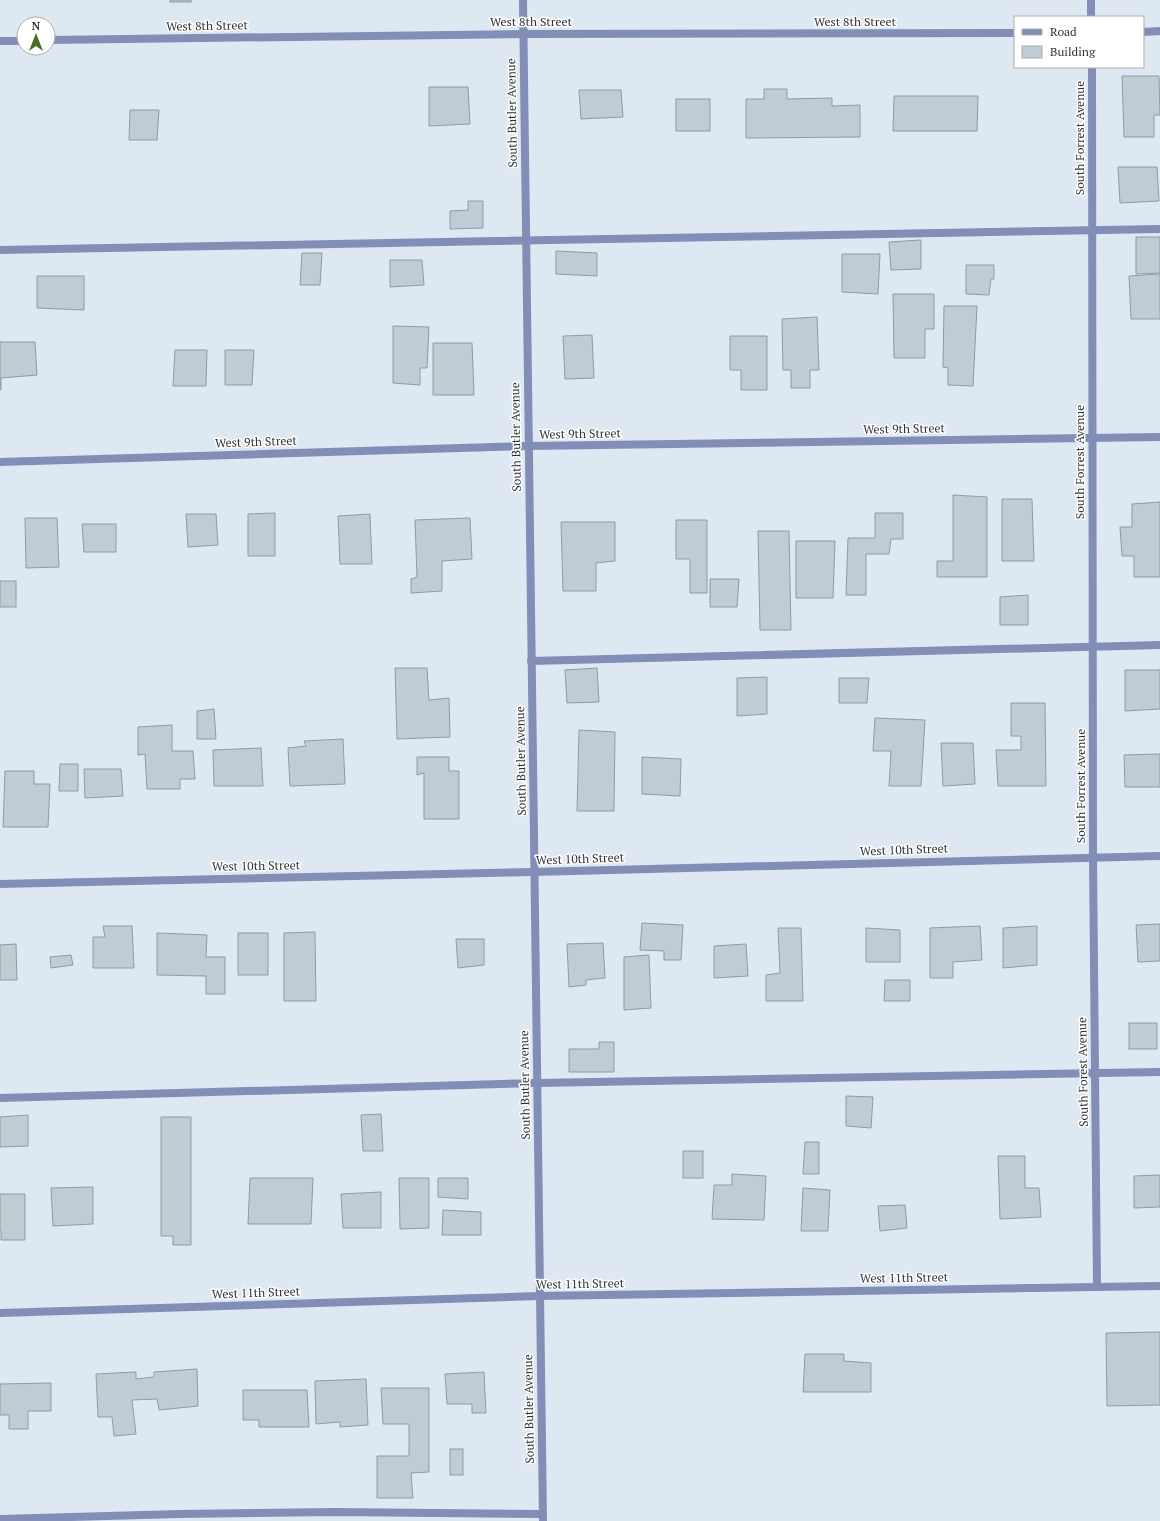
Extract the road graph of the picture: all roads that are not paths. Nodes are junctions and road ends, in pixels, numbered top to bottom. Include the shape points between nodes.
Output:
1 (523, 0) edge
2 (1091, 0) edge
3 (1092, 16) edge
4 (1160, 31) edge
5 (1144, 32) edge
6 (1014, 33) edge
7 (523, 34) junction
8 (56, 40) edge
9 (0, 41) edge
10 (16, 41) edge
11 (1092, 68) edge
12 (1160, 229) edge
13 (1092, 231) junction
14 (526, 241) junction
15 (0, 250) edge
16 (1160, 437) edge
17 (1092, 438) junction
18 (528, 446) junction
19 (0, 462) edge
20 (1160, 645) edge
21 (1092, 646) junction
22 (531, 660) junction
23 (1160, 856) edge
24 (1093, 857) junction
25 (534, 872) junction
26 (0, 884) edge
27 (1160, 1072) edge
28 (1095, 1073) junction
29 (537, 1083) junction
30 (0, 1098) edge
31 (1160, 1286) edge
32 (1097, 1287) junction
33 (540, 1296) junction
34 (0, 1313) edge
35 (543, 1518) edge
36 (0, 1520) edge

1 - 7 street, South Butler Avenue
2 - 3 street
4 - 5 street
6 - 7 street, West 8th Street
7 - 8 street, West 8th Street
7 - 14 street, South Butler Avenue
9 - 10 street
11 - 13 street, South Forrest Avenue
12 - 13 street
13 - 14 street
13 - 17 street, South Forrest Avenue
14 - 15 street
14 - 18 street, South Butler Avenue
16 - 17 street, West 9th Street
17 - 18 street, West 9th Street
17 - 21 street, South Forrest Avenue
18 - 19 street, West 9th Street
18 - 22 street, South Butler Avenue
20 - 21 street
21 - 22 street
21 - 24 street, South Forrest Avenue
22 - 25 street, South Butler Avenue
23 - 24 street, West 10th Street
24 - 25 street, West 10th Street
24 - 28 street, South Forest Avenue
25 - 26 street, West 10th Street
25 - 29 street, South Butler Avenue
27 - 28 street
28 - 29 street
28 - 32 street, South Forest Avenue
29 - 30 street
29 - 33 street, South Butler Avenue
31 - 32 street, West 11th Street
32 - 33 street, West 11th Street
33 - 34 street, West 11th Street
33 - 35 street, South Butler Avenue
35 - 36 street via 334,1512

